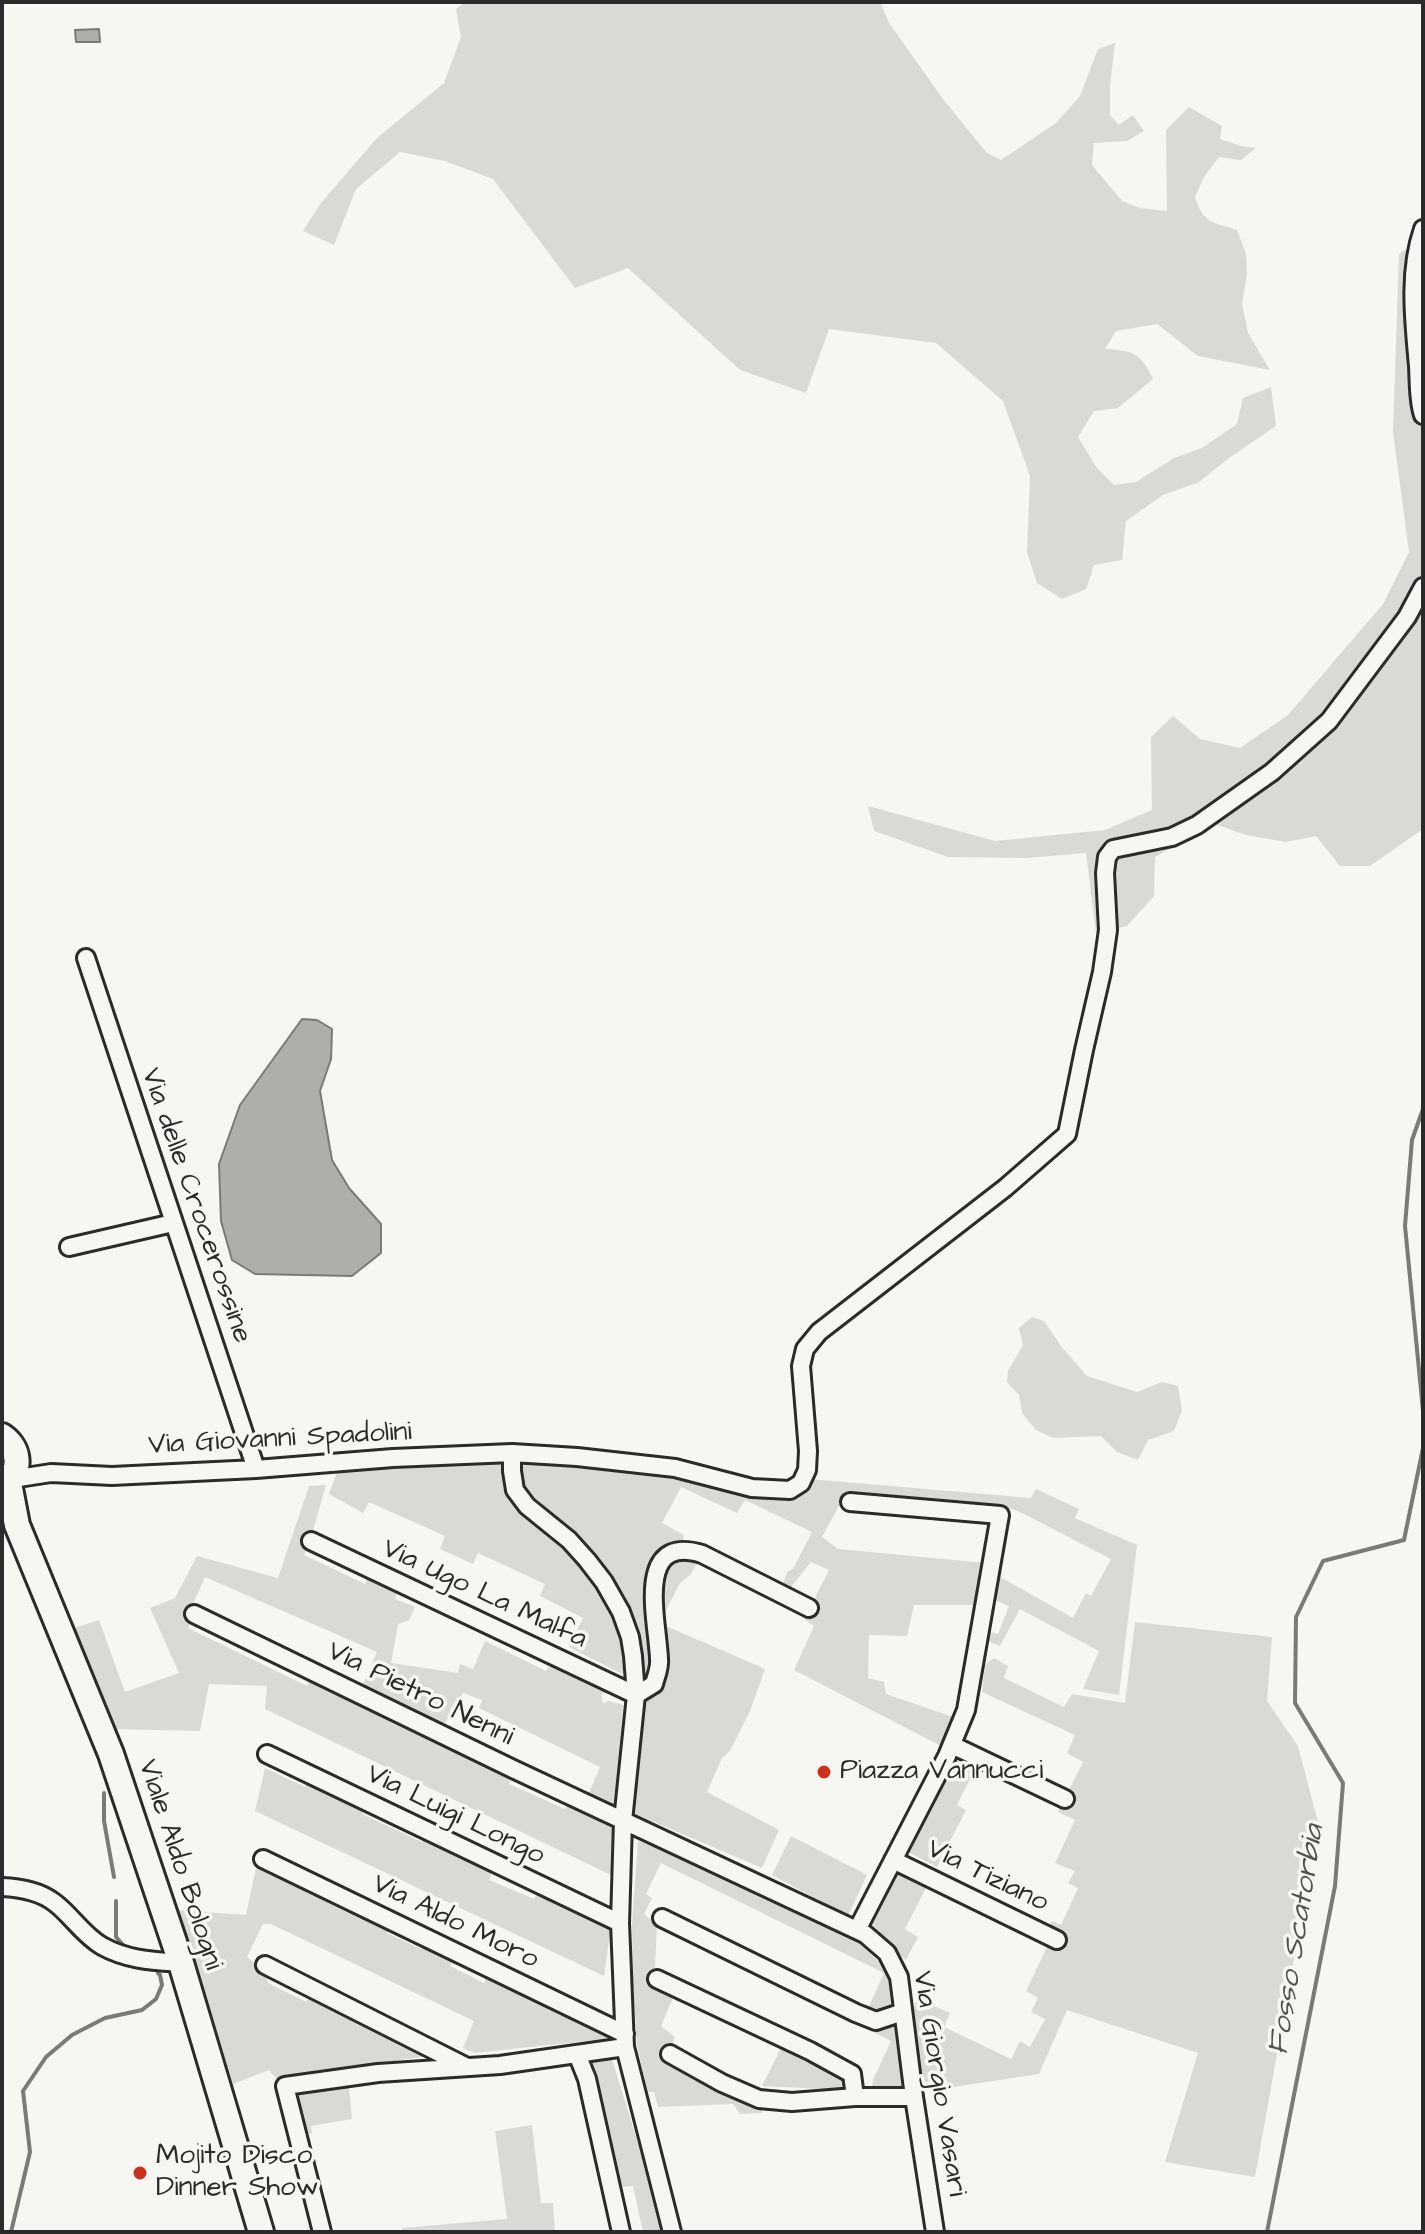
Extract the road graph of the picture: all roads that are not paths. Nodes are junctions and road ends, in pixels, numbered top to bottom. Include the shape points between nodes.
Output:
1 (1423, 229) edge
2 (1423, 415) edge
3 (1423, 587) edge
4 (86, 958) dead end
5 (173, 1223) junction
6 (69, 1247) dead end
7 (2, 1436) edge
8 (512, 1453) junction
9 (256, 1469) junction
10 (10, 1476) edge
11 (850, 1502) dead end
12 (9, 1516) edge
13 (311, 1541) dead end
14 (809, 1608) dead end
15 (194, 1614) dead end
16 (636, 1695) junction
17 (952, 1745) junction
18 (267, 1754) dead end
19 (1065, 1799) dead end
20 (623, 1821) junction
21 (263, 1859) dead end
22 (893, 1860) junction
23 (2, 1887) edge
24 (662, 1918) dead end
25 (620, 1923) junction
26 (857, 1930) junction
27 (1057, 1940) dead end
28 (181, 1963) junction
29 (265, 1965) dead end
30 (657, 1979) dead end
31 (903, 2012) junction
32 (625, 2040) junction
33 (577, 2054) junction
34 (670, 2054) dead end
35 (468, 2067) junction
36 (855, 2097) junction
37 (914, 2097) junction
38 (261, 2232) edge
39 (322, 2232) edge
40 (621, 2232) edge
41 (672, 2232) edge
42 (935, 2232) edge

1 - 2 street via 1414,286
3 - 8 street, Via Giovanni Spadolini via 1407,617 1329,721 1272,772 1197,825 1172,837 1113,849 1107,857 1104,958 1067,1134 819,1332 805,1349 801,1366 808,1451 801,1483 775,1491 675,1468
4 - 5 street, Via delle Crocerossine
5 - 6 street
5 - 9 street, Via delle Crocerossine
7 - 10 main road via 13,1447
8 - 9 street, Via Giovanni Spadolini
8 - 16 street via 515,1490 587,1560 621,1612
9 - 10 street, Via Giovanni Spadolini
10 - 12 main road, Viale Aldo Bologni
11 - 17 street via 1000,1515 966,1710
12 - 28 main road, Viale Aldo Bologni via 111,1754
13 - 16 street, Via Ugo La Malfa
14 - 16 street via 702,1554 686,1549 670,1553 657,1567 652,1597 660,1663 654,1684
15 - 20 street, Via Pietro Nenni
16 - 20 street
17 - 19 street
17 - 22 street
18 - 25 street, Via Luigi Longo
20 - 25 street
20 - 26 street, Via Giorgio Vasari
21 - 32 street, Via Aldo Moro
22 - 26 street
22 - 27 street, Via Tiziano
23 - 28 street via 51,1900 86,1935 115,1953
24 - 31 street via 876,2021
25 - 32 street
26 - 31 street, Via Giorgio Vasari via 887,1953 899,1977
28 - 38 main road, Viale Aldo Bologni
29 - 35 street
30 - 36 street via 852,2074
31 - 37 street, Via Giorgio Vasari
32 - 33 street
32 - 41 street
33 - 35 street
33 - 40 street
34 - 36 street via 759,2099
35 - 39 street via 285,2086
36 - 37 street
37 - 42 street, Via Giorgio Vasari

